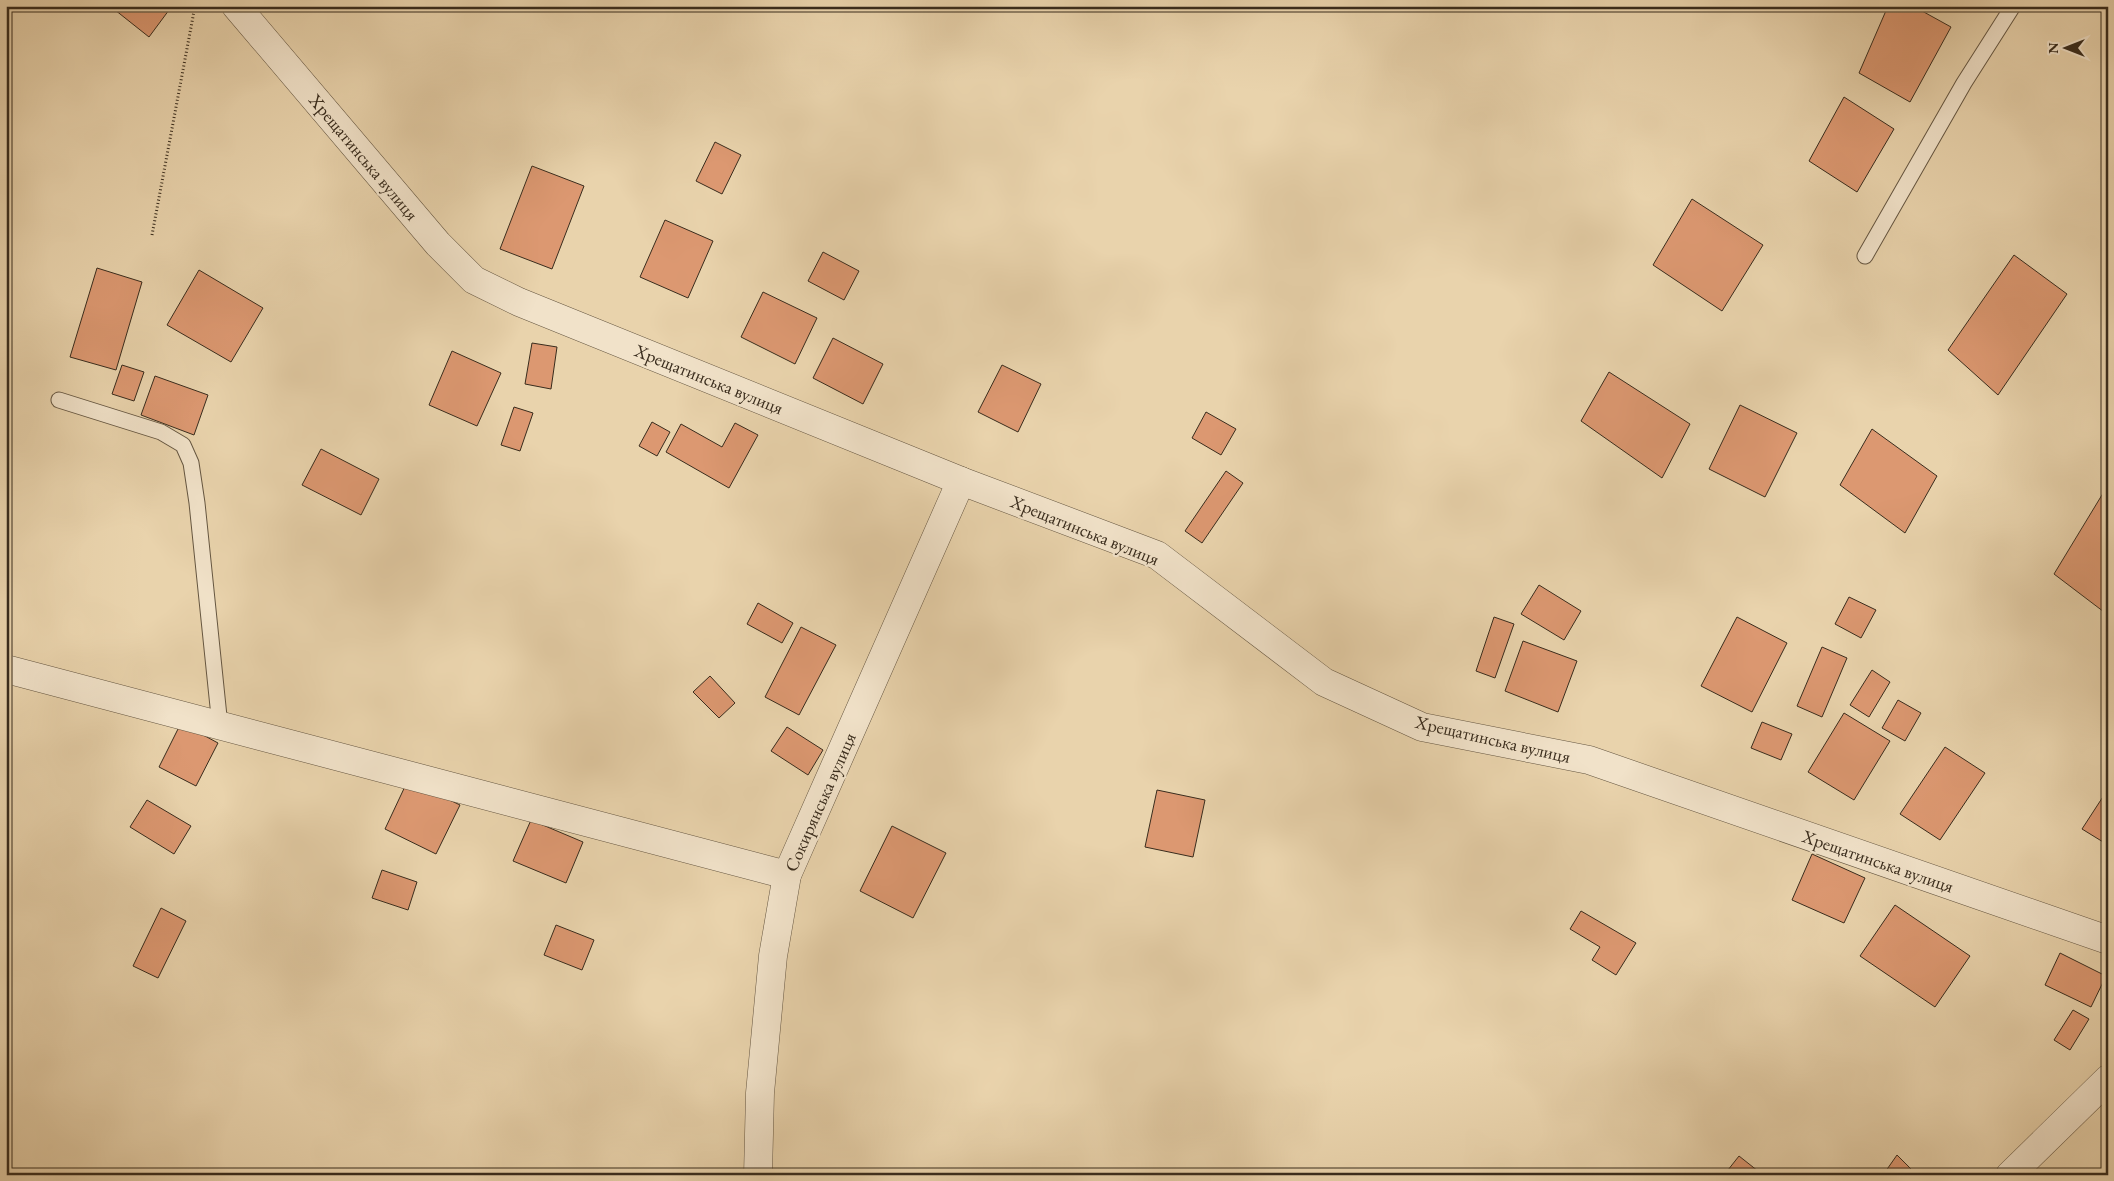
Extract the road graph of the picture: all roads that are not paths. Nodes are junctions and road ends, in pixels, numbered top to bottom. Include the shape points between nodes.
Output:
1 (236, 6) edge
2 (2013, 6) edge
3 (1865, 256) dead end
4 (59, 400) dead end
5 (961, 481) junction
6 (6, 669) edge
7 (220, 726) junction
8 (786, 875) junction
9 (2108, 940) edge
10 (2108, 1079) edge
11 (758, 1175) edge
12 (2010, 1175) edge

1 - 5 street, Хрещатинська вулиця via 438,244 474,280 520,302
2 - 3 lane via 1964,83
4 - 7 lane via 161,432 183,445 191,463 197,503
5 - 8 street, Сокирянська вулиця
5 - 9 street, Хрещатинська вулиця via 1157,555 1324,682 1422,727 1589,760
6 - 7 street
7 - 8 street
8 - 11 street, Сокирянська вулиця via 773,956 760,1093
10 - 12 street

